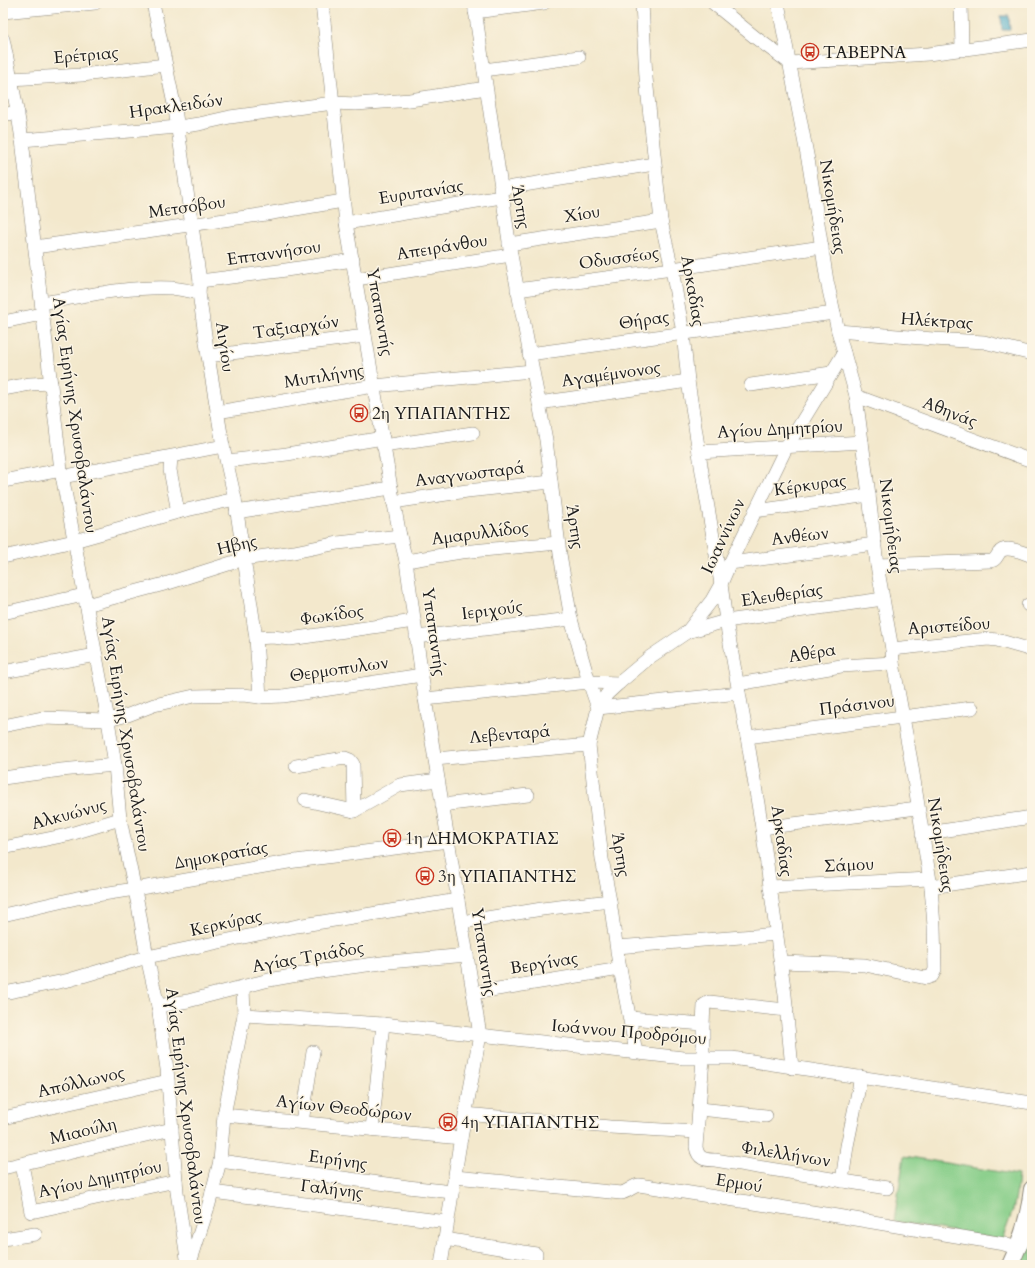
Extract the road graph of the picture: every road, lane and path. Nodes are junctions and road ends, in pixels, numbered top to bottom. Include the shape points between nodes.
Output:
1 (95, 3) edge
2 (154, 3) edge
3 (322, 3) edge
4 (544, 3) edge
5 (642, 3) edge
6 (713, 3) edge
7 (778, 3) edge
8 (961, 3) edge
9 (475, 7) edge
10 (3, 12) edge
11 (3, 39) edge
12 (1032, 40) edge
13 (962, 50) junction
14 (4, 54) edge
15 (579, 57) dead end
16 (790, 63) junction
17 (165, 65) junction
18 (484, 70) junction
19 (10, 79) junction
20 (486, 88) junction
21 (333, 103) junction
22 (175, 108) junction
23 (18, 113) junction
24 (3, 114) edge
25 (199, 124) junction
26 (178, 127) junction
27 (22, 140) junction
28 (654, 164) junction
29 (501, 193) junction
30 (343, 201) junction
31 (661, 221) junction
32 (346, 223) junction
33 (192, 225) junction
34 (34, 247) junction
35 (822, 247) junction
36 (510, 250) junction
37 (352, 260) junction
38 (672, 269) junction
39 (356, 279) junction
40 (200, 287) junction
41 (517, 290) junction
42 (42, 309) junction
43 (834, 313) junction
44 (3, 322) edge
45 (838, 331) junction
46 (683, 333) junction
47 (365, 336) junction
48 (844, 353) junction
49 (529, 354) junction
50 (1032, 354) edge
51 (208, 356) junction
52 (532, 371) junction
53 (831, 373) junction
54 (688, 381) junction
55 (51, 383) junction
56 (750, 385) dead end
57 (374, 386) junction
58 (3, 389) edge
59 (856, 396) junction
60 (539, 403) junction
61 (217, 412) junction
62 (473, 432) dead end
63 (383, 442) junction
64 (862, 442) junction
65 (223, 446) junction
66 (787, 446) junction
67 (699, 452) junction
68 (171, 457) junction
69 (226, 461) junction
70 (1032, 461) edge
71 (62, 473) junction
72 (3, 481) edge
73 (551, 482) junction
74 (391, 488) junction
75 (869, 495) junction
76 (394, 502) junction
77 (235, 506) junction
78 (755, 511) junction
79 (178, 512) junction
80 (400, 536) junction
81 (74, 541) junction
82 (558, 543) junction
83 (875, 544) junction
84 (1032, 556) edge
85 (3, 557) edge
86 (244, 559) junction
87 (406, 561) junction
88 (730, 563) junction
89 (877, 565) junction
90 (721, 584) junction
91 (883, 599) junction
92 (85, 600) junction
93 (3, 613) edge
94 (571, 618) junction
95 (414, 621) junction
96 (726, 621) junction
97 (687, 632) junction
98 (416, 636) junction
99 (256, 638) junction
100 (892, 649) junction
101 (1032, 650) edge
102 (96, 655) junction
103 (893, 663) junction
104 (3, 672) edge
105 (422, 676) junction
106 (589, 682) junction
107 (618, 683) junction
108 (738, 688) junction
109 (260, 697) junction
110 (425, 699) junction
111 (598, 708) junction
112 (972, 708) dead end
113 (903, 717) junction
114 (108, 720) junction
115 (3, 726) edge
116 (747, 737) junction
117 (589, 745) junction
118 (435, 759) junction
119 (115, 765) junction
120 (296, 766) dead end
121 (3, 778) edge
122 (438, 780) junction
123 (528, 795) dead end
124 (305, 800) dead end
125 (442, 805) junction
126 (917, 808) junction
127 (354, 812) junction
128 (1032, 817) edge
129 (120, 819) junction
130 (762, 828) junction
131 (922, 834) junction
132 (448, 841) junction
133 (3, 848) edge
134 (1032, 872) edge
135 (930, 883) junction
136 (770, 887) junction
137 (134, 889) junction
138 (458, 900) junction
139 (610, 901) junction
140 (3, 915) edge
141 (462, 922) junction
142 (777, 934) junction
143 (617, 947) junction
144 (467, 955) junction
145 (147, 957) junction
146 (781, 962) junction
147 (620, 969) junction
148 (243, 988) junction
149 (3, 992) edge
150 (473, 993) junction
151 (158, 1006) junction
152 (787, 1010) junction
153 (244, 1015) junction
154 (630, 1018) junction
155 (383, 1024) junction
156 (703, 1024) junction
157 (480, 1035) junction
158 (313, 1052) dead end
159 (636, 1052) junction
160 (703, 1059) junction
161 (792, 1068) junction
162 (861, 1077) junction
163 (168, 1081) junction
164 (1032, 1103) edge
165 (700, 1108) junction
166 (465, 1114) junction
167 (224, 1115) junction
168 (766, 1116) dead end
169 (3, 1118) edge
170 (302, 1122) junction
171 (172, 1129) junction
172 (372, 1129) junction
173 (697, 1132) junction
174 (461, 1138) junction
175 (220, 1161) junction
176 (22, 1164) junction
177 (3, 1168) edge
178 (455, 1177) junction
179 (176, 1181) junction
180 (842, 1181) junction
181 (887, 1188) dead end
182 (1032, 1189) edge
183 (212, 1192) junction
184 (452, 1192) junction
185 (447, 1222) junction
186 (1032, 1228) edge
187 (35, 1234) dead end
188 (3, 1239) edge
189 (445, 1239) junction
190 (1018, 1250) junction
191 (189, 1265) edge
192 (441, 1265) edge
193 (534, 1265) edge
194 (1010, 1265) edge

1 - 10 street
2 - 17 street, Αιγίου
3 - 21 street, Υπαπαντής
4 - 9 street
5 - 28 street, Αρκαδίας
6 - 16 street
7 - 16 street, Νικομήδειας
8 - 13 street
9 - 18 street, Άρτης
11 - 14 street, Αγίας Ειρήνης Χρυσοβαλάντου
12 - 13 street
13 - 16 street
14 - 19 street, Αγίας Ειρήνης Χρυσοβαλάντου
15 - 18 street
16 - 35 street, Νικομήδειας
17 - 19 street, Ερέτριας via 82,75
17 - 22 street, Αιγίου
18 - 20 street, Άρτης
19 - 23 street, Αγίας Ειρήνης Χρυσοβαλάντου
20 - 21 street, Ηρακλειδών via 410,100
20 - 29 street, Άρτης
21 - 25 street, Ηρακλειδών via 230,117
21 - 30 street, Υπαπαντής
22 - 25 street
22 - 26 street, Αιγίου
23 - 24 street
23 - 27 street, Αγίας Ειρήνης Χρυσοβαλάντου
25 - 26 street, Ηρακλειδών
26 - 27 street, Ηρακλειδών
26 - 33 street, Αιγίου
27 - 34 street, Αγίας Ειρήνης Χρυσοβαλάντου
28 - 29 street, Ευρυτανίας
28 - 31 street, Αρκαδίας
29 - 32 street, Ευρυτανίας
29 - 36 street, Άρτης
30 - 32 street, Υπαπαντής
30 - 33 street, Μετσόβου
31 - 36 street, Χίου
31 - 38 street, Αρκαδίας
32 - 37 street, Υπαπαντής
33 - 34 street, Μετσόβου
33 - 40 street, Αιγίου
34 - 42 street, Αγίας Ειρήνης Χρυσοβαλάντου
35 - 38 street, Οδυσσέως
35 - 43 street, Νικομήδειας
36 - 39 street, Απειράνθου
36 - 41 street, Άρτης
37 - 39 street, Υπαπαντής
37 - 40 street, Επταννήσου
38 - 41 street, Οδυσσέως
38 - 46 street, Αρκαδίας
39 - 47 street, Υπαπαντής
40 - 42 street, Επταννήσου via 99,292
40 - 51 street, Αιγίου
41 - 49 street, Άρτης
42 - 44 street, Επταννήσου
42 - 55 street, Αγίας Ειρήνης Χρυσοβαλάντου
43 - 45 street, Νικομήδειας
43 - 46 street, Θήρας
45 - 48 street, Νικομήδειας
45 - 50 street, Ηλέκτρας via 984,342
46 - 49 street, Θήρας
46 - 54 street, Αρκαδίας
47 - 51 street, Ταξιαρχών
47 - 57 street, Υπαπαντής
48 - 53 street, Ιωαννίνων
48 - 59 street, Νικομήδειας
49 - 52 street, Άρτης
51 - 61 street, Αιγίου
52 - 57 street, Μυτιλήνης
52 - 60 street, Άρτης
53 - 56 street
53 - 66 street, Ιωαννίνων
54 - 60 street, Αγαμέμνονος
54 - 67 street, Αρκαδίας
55 - 58 street
55 - 71 street, Αγίας Ειρήνης Χρυσοβαλάντου
57 - 61 street, Μυτιλήνης
57 - 63 street, Υπαπαντής
59 - 64 street, Νικομήδειας
59 - 70 street, Αθηνάς
60 - 73 street, Άρτης
61 - 65 street, Αιγίου
62 - 63 street
63 - 69 street
63 - 74 street, Υπαπαντής
64 - 66 street, Αγίου Δημητρίου
64 - 75 street, Νικομήδειας
65 - 68 street
65 - 69 street, Αιγίου
66 - 67 street, Αγίου Δημητρίου
66 - 78 street, Ιωαννίνων
67 - 90 street, Αρκαδίας
68 - 71 street
68 - 79 street via 170,470
69 - 77 street, Αιγίου
71 - 72 street
71 - 81 street, Αγίας Ειρήνης Χρυσοβαλάντου
73 - 76 street, Αναγνωσταρά
73 - 82 street, Άρτης
74 - 76 street, Υπαπαντής
74 - 77 street, Αναγνωσταρά
75 - 78 street, Κέρκυρας
75 - 83 street, Νικομήδειας
76 - 80 street, Υπαπαντής
77 - 79 street, Αναγνωσταρά
77 - 86 street, Αιγίου
78 - 88 street, Ιωαννίνων
79 - 81 street, Αναγνωσταρά
80 - 86 street, Ηβης via 338,543
80 - 87 street, Υπαπαντής
81 - 85 street, Αναγνωσταρά
81 - 92 street, Αγίας Ειρήνης Χρυσοβαλάντου
82 - 87 street, Αμαρυλλίδος via 461,552
82 - 94 street, Άρτης
83 - 88 street, Ανθέων
83 - 89 street, Νικομήδειας
84 - 89 street via 1003,549 991,561
86 - 92 street, Ηβης via 168,583
86 - 99 street, Αιγίου
87 - 95 street, Υπαπαντής
88 - 90 street, Ιωαννίνων
89 - 91 street, Νικομήδειας
90 - 96 street, Αρκαδίας
90 - 97 street, Ιωαννίνων
91 - 96 street, Ελευθερίας
91 - 100 street, Νικομήδειας
92 - 93 street, Ηβης
92 - 102 street, Αγίας Ειρήνης Χρυσοβαλάντου
94 - 98 street, Ιεριχούς
94 - 106 street, Άρτης
95 - 98 street, Υπαπαντής
95 - 99 street, Φωκίδος via 290,639
96 - 97 street, Ελευθερίας
96 - 108 street, Αρκαδίας
97 - 107 street, Ιωαννίνων
98 - 105 street, Υπαπαντής
99 - 109 street, Αιγίου
100 - 101 street, Αριστείδου via 988,639
100 - 103 street, Νικομήδειας
102 - 104 street
102 - 114 street, Αγίας Ειρήνης Χρυσοβαλάντου
103 - 108 street, Αθέρα via 841,666
103 - 113 street, Νικομήδειας
105 - 109 street, Θερμοπυλων
105 - 110 street, Υπαπαντής
106 - 107 street
106 - 110 street
106 - 111 street, Άρτης
107 - 111 street, Ιωαννίνων
108 - 111 street, Αθέρα
108 - 116 street, Αρκαδίας
109 - 114 street, Θερμοπυλων via 243,694 194,696 154,705
110 - 118 street, Υπαπαντής
111 - 117 street, Άρτης
112 - 113 street, Πράσινου
113 - 116 street, Πράσινου
113 - 126 street, Νικομήδειας
114 - 115 street, Θερμοπυλων via 42,718
114 - 119 street, Αγίας Ειρήνης Χρυσοβαλάντου
116 - 130 street, Αρκαδίας
117 - 118 street, Λεβενταρά
117 - 139 street, Άρτης via 602,859
118 - 122 street, Υπαπαντής
119 - 121 street
119 - 129 street, Αγίας Ειρήνης Χρυσοβαλάντου
120 - 127 street via 345,758 350,760 353,764
122 - 125 street, Υπαπαντής
122 - 127 street via 400,785
123 - 125 street
124 - 127 street
125 - 132 street, Υπαπαντής
126 - 130 street
126 - 131 street, Νικομήδειας
128 - 131 street
129 - 133 street, Αλκυώνυς via 67,835
129 - 137 street, Αγίας Ειρήνης Χρυσοβαλάντου
130 - 136 street, Αρκαδίας
131 - 135 street, Νικομήδειας
132 - 137 street, Δημοκρατίας via 288,862
132 - 138 street, Υπαπαντής
134 - 135 street, Σάμου
135 - 136 street, Σάμου
135 - 146 street, Νικομήδειας via 935,970 929,978 865,965
136 - 142 street, Αρκαδίας
137 - 140 street, Δημοκρατίας via 77,898
137 - 145 street, Αγίας Ειρήνης Χρυσοβαλάντου
138 - 141 street, Υπαπαντής
138 - 145 street, Κερκύρας via 297,926
139 - 141 street
139 - 143 street, Άρτης
141 - 144 street, Υπαπαντής
142 - 143 street
142 - 146 street, Αρκαδίας
143 - 147 street, Άρτης
144 - 148 street, Αγίας Τριάδος via 314,972
144 - 150 street, Υπαπαντής
145 - 149 street, Κερκύρας via 69,980
145 - 151 street, Αγίας Ειρήνης Χρυσοβαλάντου
146 - 152 street, Αρκαδίας
147 - 150 street, Βεργίνας
147 - 154 street, Άρτης
148 - 151 street, Αγίας Τριάδος
148 - 153 street
150 - 157 street, Υπαπαντής
151 - 163 street, Αγίας Ειρήνης Χρυσοβαλάντου
152 - 156 street via 707,1003 704,1005
152 - 161 street, Αρκαδίας
153 - 155 street, Ιωάννου Προδρόμου
153 - 167 street
154 - 156 street
154 - 159 street, Άρτης
155 - 157 street, Ιωάννου Προδρόμου
155 - 172 street
156 - 160 street
157 - 159 street, Ιωάννου Προδρόμου
157 - 166 street, Υπαπαντής
158 - 170 street
159 - 160 street, Ιωάννου Προδρόμου
160 - 161 street, Ιωάννου Προδρόμου via 732,1058
160 - 165 street
161 - 162 street, Ιωάννου Προδρόμου
162 - 164 street, Ιωάννου Προδρόμου
162 - 180 street, Φιλελλήνων
163 - 169 street, Απόλλωνος
163 - 171 street, Αγίας Ειρήνης Χρυσοβαλάντου
165 - 168 street
165 - 173 street
166 - 173 street
166 - 174 street, Υπαπαντής
167 - 170 street, Αγίων Θεοδώρων
167 - 175 street
170 - 172 street, Αγίων Θεοδώρων
171 - 176 street, Μιαούλη
171 - 179 street, Αγίας Ειρήνης Χρυσοβαλάντου
172 - 174 street, Αγίων Θεοδώρων
173 - 180 street, Φιλελλήνων via 697,1153 700,1158
174 - 178 street, Υπαπαντής
175 - 183 street
175 - 184 street, Ειρήνης
176 - 177 street, Μιαούλη
176 - 179 street, Αγίου Δημητρίου via 31,1212
178 - 184 street, Υπαπαντής
178 - 190 street, Ερμού via 623,1193 639,1185 831,1215 1010,1246
179 - 191 street, Αγίας Ειρήνης Χρυσοβαλάντου
180 - 181 street
182 - 190 main road
183 - 185 street, Γαλήνης
183 - 191 street
184 - 185 street, Υπαπαντής
185 - 189 street, Υπαπαντής
186 - 190 street
187 - 188 street
189 - 192 street, Υπαπαντής
189 - 193 street via 536,1254
190 - 194 main road

